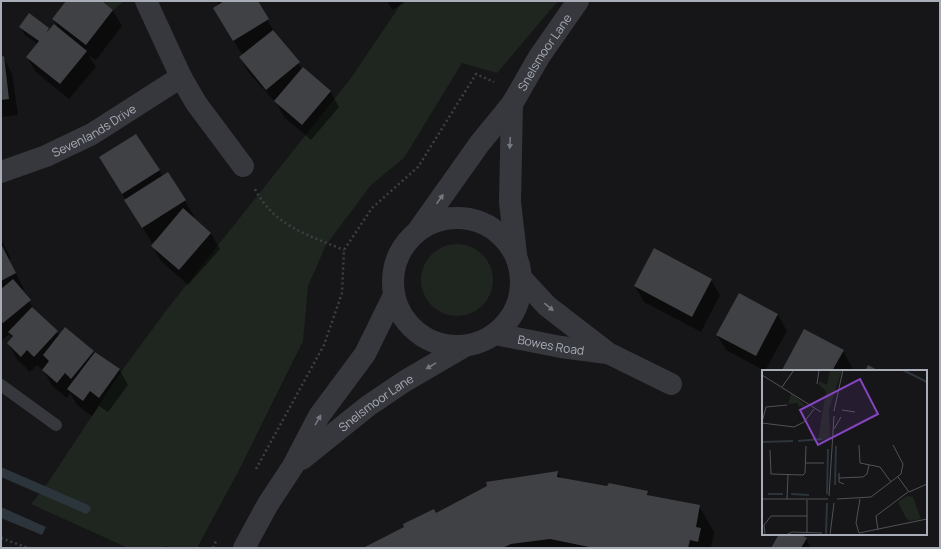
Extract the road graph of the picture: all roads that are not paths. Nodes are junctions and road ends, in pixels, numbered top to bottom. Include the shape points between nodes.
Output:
1 (146, 1) edge
2 (578, 1) edge
3 (181, 77) junction
4 (515, 99) junction
5 (242, 166) road end
6 (1, 172) edge
7 (418, 231) junction
8 (516, 255) junction
9 (522, 279) junction
10 (394, 294) junction
11 (495, 334) junction
12 (465, 346) junction
13 (608, 353) junction
14 (671, 384) dead end
15 (1, 385) edge
16 (56, 425) dead end
17 (293, 466) junction
18 (244, 548) edge

1 - 3 street
2 - 4 street, Snelsmoor Lane via 539,57
3 - 5 street via 196,103
3 - 6 street, Sevenlands Drive via 92,134 46,156
7 -> 4 street, Snelsmoor Lane via 480,143
4 -> 8 street, Snelsmoor Lane via 510,202
7 - 8 street via 438,220 461,217 490,227 503,236
7 - 10 street via 405,244 397,260 393,277
8 - 9 street
9 - 11 street via 521,295 516,310
9 -> 13 street, Bowes Road via 547,306
10 - 12 street via 412,327 428,339 446,345
17 -> 10 street, Snelsmoor Lane via 319,416 365,354
11 - 12 street via 481,342
11 - 13 street, Bowes Road
12 -> 17 street, Snelsmoor Lane via 368,406
13 - 14 street, Bowes Road
15 - 16 lane
17 - 18 street, Snelsmoor Lane

